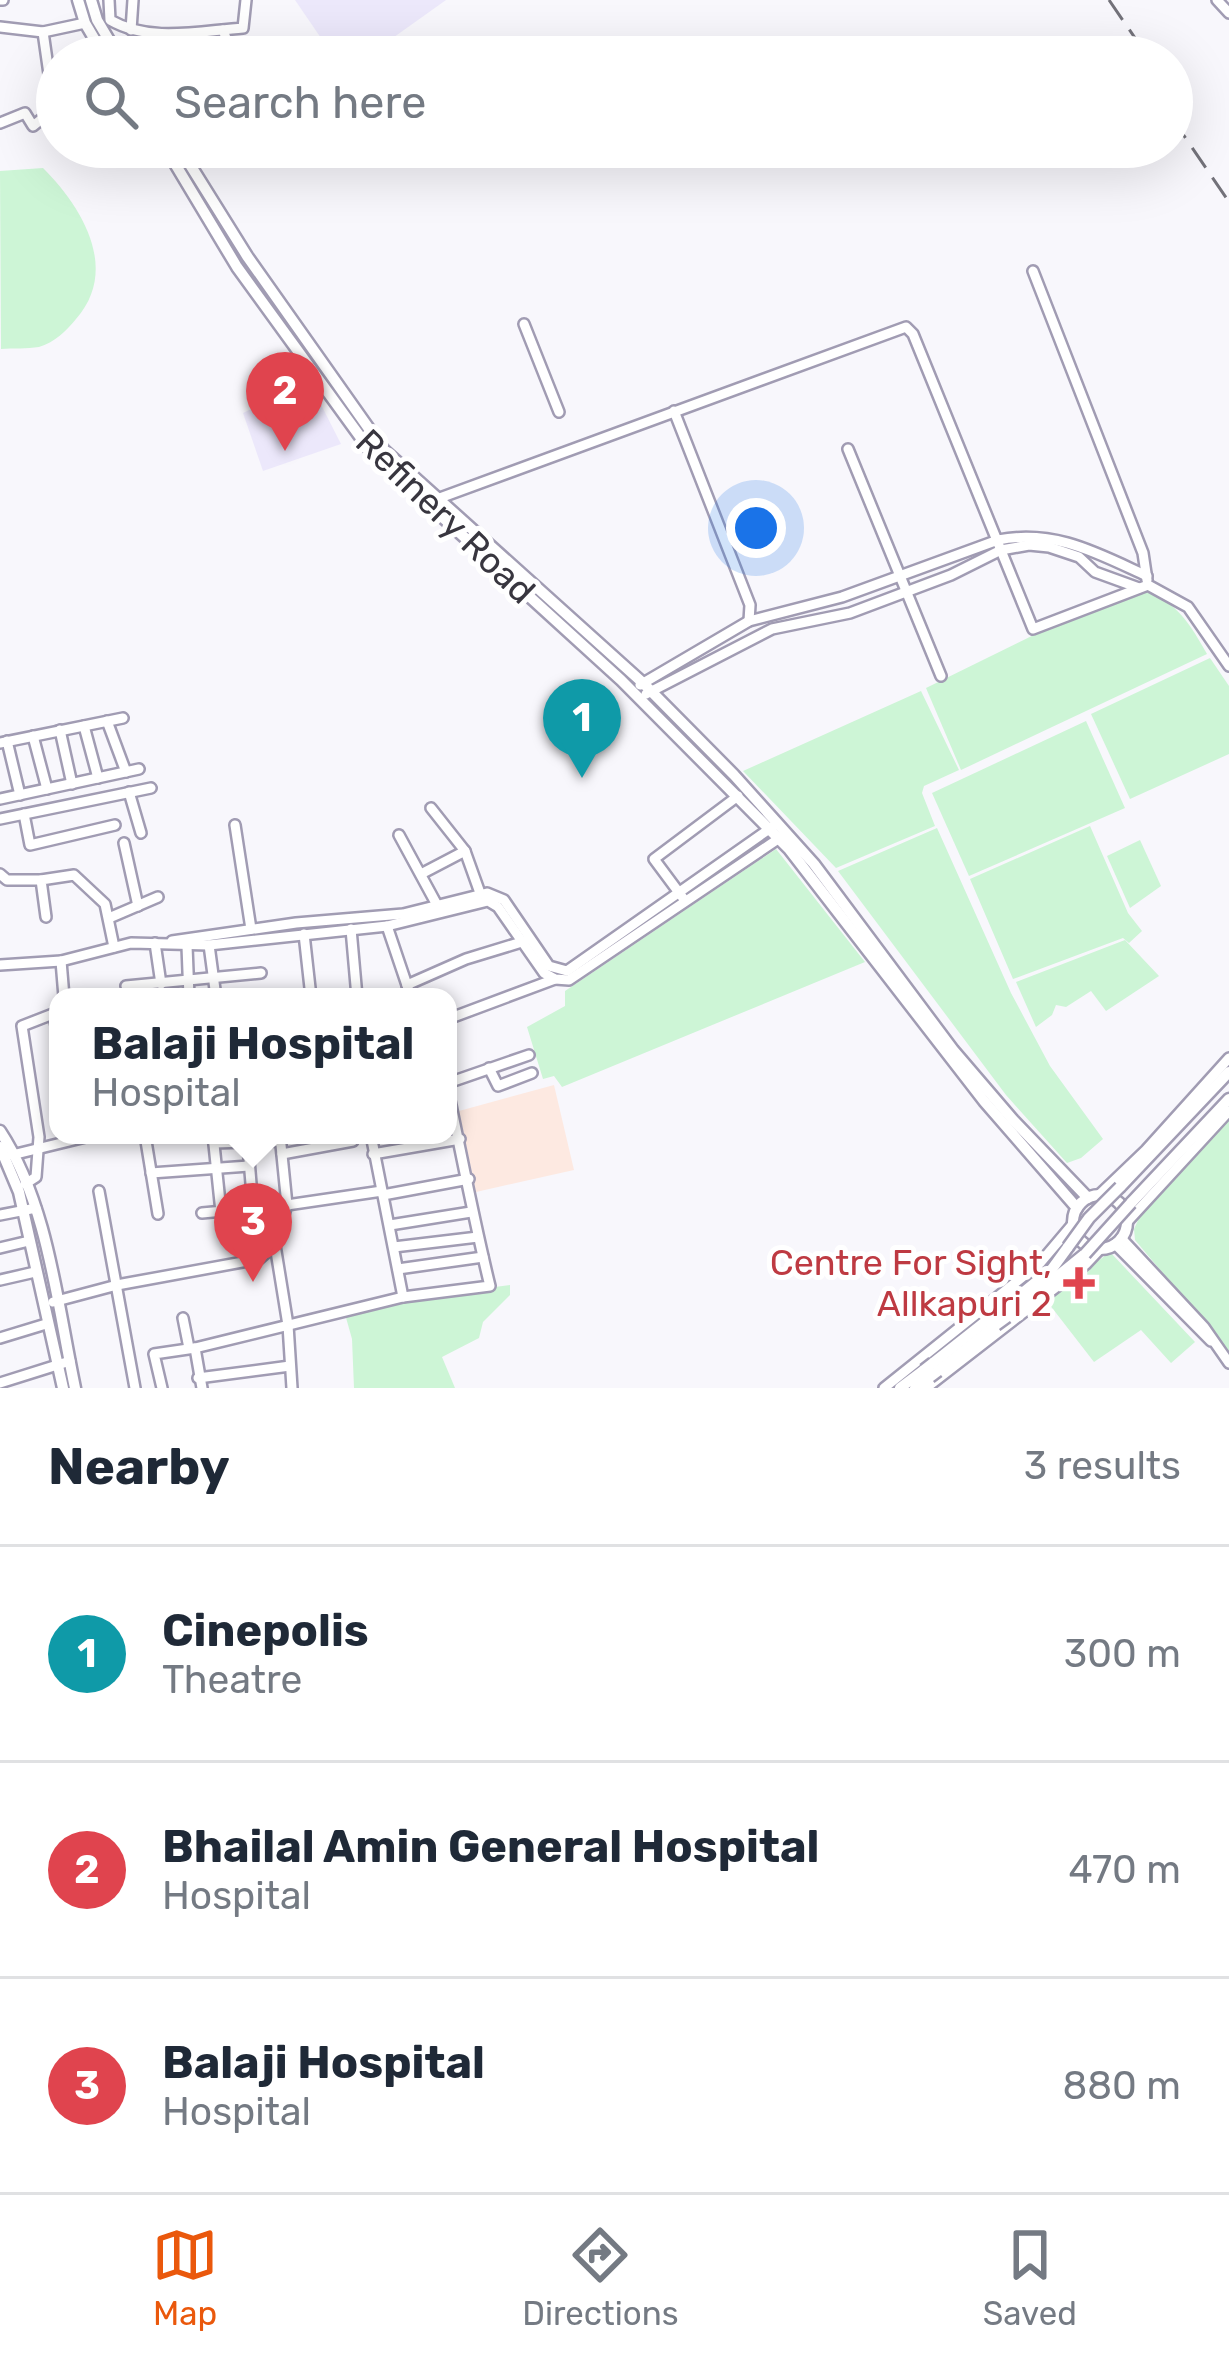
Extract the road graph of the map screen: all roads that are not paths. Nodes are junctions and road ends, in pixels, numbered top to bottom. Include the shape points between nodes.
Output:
1 (78, 0) edge
2 (90, 0) edge
3 (109, 0) edge
4 (133, 0) edge
5 (245, 0) edge
6 (1217, 0) edge
7 (1229, 14) edge
8 (85, 23) junction
9 (0, 27) edge
10 (131, 30) junction
11 (223, 30) junction
12 (43, 32) junction
13 (44, 36) edge
14 (93, 36) edge
15 (107, 36) edge
16 (225, 36) edge
17 (0, 124) edge
18 (36, 124) edge
19 (179, 168) edge
20 (192, 168) edge
21 (1033, 271) dead end
22 (524, 324) dead end
23 (674, 411) junction
24 (559, 412) dead end
25 (848, 449) dead end
26 (439, 506) junction
27 (1000, 545) junction
28 (900, 576) junction
29 (1145, 583) junction
30 (908, 592) junction
31 (749, 621) junction
32 (1229, 666) edge
33 (941, 676) dead end
34 (641, 690) junction
35 (123, 718) dead end
36 (107, 721) junction
37 (84, 726) junction
38 (60, 730) junction
39 (33, 736) junction
40 (3, 742) edge
41 (139, 769) dead end
42 (126, 772) junction
43 (98, 778) junction
44 (71, 784) junction
45 (151, 788) dead end
46 (47, 789) junction
47 (129, 793) junction
48 (20, 795) junction
49 (738, 796) junction
50 (0, 799) edge
51 (431, 808) dead end
52 (24, 814) junction
53 (0, 819) edge
54 (116, 825) dead end
55 (235, 825) dead end
56 (141, 833) dead end
57 (778, 833) junction
58 (399, 835) dead end
59 (124, 843) dead end
60 (465, 851) junction
61 (0, 874) edge
62 (421, 874) junction
63 (41, 880) junction
64 (480, 893) junction
65 (158, 897) dead end
66 (683, 898) junction
67 (437, 904) junction
68 (138, 906) junction
69 (46, 917) dead end
70 (109, 918) junction
71 (387, 926) junction
72 (250, 929) junction
73 (350, 929) junction
74 (304, 934) junction
75 (526, 941) junction
76 (161, 943) junction
77 (209, 945) junction
78 (188, 946) junction
79 (114, 947) junction
80 (61, 961) junction
81 (0, 965) edge
82 (261, 974) dead end
83 (215, 979) junction
84 (555, 979) junction
85 (190, 980) junction
86 (161, 984) junction
87 (126, 986) dead end
88 (63, 988) edge
89 (190, 988) edge
90 (216, 988) edge
91 (310, 988) edge
92 (356, 988) edge
93 (408, 988) edge
94 (414, 988) edge
95 (49, 1016) edge
96 (457, 1016) edge
97 (529, 1054) dead end
98 (1229, 1058) edge
99 (490, 1068) junction
100 (1229, 1072) edge
101 (532, 1073) dead end
102 (457, 1083) edge
103 (1229, 1099) edge
104 (1229, 1111) edge
105 (1009, 1123) junction
106 (457, 1129) edge
107 (0, 1131) edge
108 (460, 1139) junction
109 (457, 1140) edge
110 (51, 1144) edge
111 (146, 1144) edge
112 (214, 1144) edge
113 (248, 1144) edge
114 (281, 1144) edge
115 (341, 1144) edge
116 (372, 1144) edge
117 (431, 1144) edge
118 (39, 1148) junction
119 (5, 1154) edge
120 (282, 1154) junction
121 (373, 1154) junction
122 (250, 1166) junction
123 (216, 1167) junction
124 (151, 1173) junction
125 (470, 1179) junction
126 (21, 1185) junction
127 (99, 1191) dead end
128 (382, 1193) junction
129 (1094, 1197) junction
130 (287, 1205) junction
131 (253, 1208) junction
132 (1077, 1208) junction
133 (29, 1209) junction
134 (221, 1212) junction
135 (471, 1212) junction
136 (202, 1213) dead end
137 (158, 1214) dead end
138 (0, 1215) edge
139 (1127, 1222) junction
140 (1073, 1224) junction
141 (390, 1225) junction
142 (478, 1237) junction
143 (29, 1241) junction
144 (1118, 1241) junction
145 (275, 1245) junction
146 (394, 1246) junction
147 (0, 1248) edge
148 (1101, 1248) junction
149 (483, 1257) junction
150 (398, 1269) junction
151 (35, 1272) junction
152 (0, 1280) edge
153 (117, 1285) junction
154 (403, 1297) junction
155 (49, 1303) junction
156 (986, 1308) junction
157 (183, 1318) dead end
158 (46, 1324) junction
159 (288, 1325) junction
160 (1008, 1326) junction
161 (0, 1338) edge
162 (192, 1348) junction
163 (922, 1359) junction
164 (64, 1363) junction
165 (1229, 1363) edge
166 (290, 1366) junction
167 (0, 1370) edge
168 (2, 1383) edge
169 (200, 1383) edge
170 (941, 1384) edge
171 (161, 1385) edge
172 (63, 1388) edge
173 (75, 1388) edge
174 (135, 1388) edge
175 (292, 1388) edge
176 (884, 1388) edge
177 (900, 1388) edge
178 (915, 1388) edge
179 (926, 1388) edge

1 - 8 main road
2 - 15 main road
3 - 10 street via 110,20
4 - 10 street
5 - 11 street via 243,28
6 - 7 street
8 - 12 street
8 - 14 main road
9 - 12 street
10 - 11 street
11 - 16 street
12 - 13 street
17 - 18 street via 25,113
19 - 26 main road, Refinery Road via 237,266 372,453
20 - 26 main road, Refinery Road via 356,415
21 - 29 street via 1141,548
22 - 24 street
23 - 26 street
23 - 27 street via 906,327
23 - 31 street via 750,605
25 - 28 street
26 - 34 main road, Refinery Road
27 - 28 street
27 - 29 street via 1049,547 1095,572
27 - 29 street via 1055,538 1097,551
27 - 29 street via 1033,629
27 - 30 street
28 - 30 street
28 - 31 street
29 - 32 street via 1188,607
30 - 33 street
30 - 34 street via 850,614 772,629
31 - 34 street
34 - 49 main road, Refinery Road
34 - 57 main road, Refinery Road
35 - 36 street
36 - 37 street
36 - 42 street
37 - 38 street
37 - 43 street
38 - 39 street
38 - 44 street
39 - 40 street
39 - 46 street
40 - 48 street
41 - 42 street
42 - 43 street
43 - 44 street
44 - 46 street
45 - 47 street
46 - 48 street
47 - 52 street
47 - 56 street
48 - 50 street
49 - 57 main road, Refinery Road
49 - 66 street via 654,859
51 - 60 street
52 - 53 street
52 - 54 street via 30,845
55 - 72 street
57 - 66 street
57 - 105 main road
58 - 62 street
59 - 68 street
60 - 62 street
60 - 64 street
61 - 63 street
62 - 67 street
63 - 69 street
63 - 70 street via 78,877
64 - 67 street
64 - 75 street via 500,897
65 - 68 street
66 - 75 street via 567,971 550,966
66 - 84 street via 576,978
67 - 72 street
68 - 70 street
70 - 79 street
71 - 73 street
71 - 75 street via 488,902
71 - 93 street
72 - 76 street
73 - 74 street
73 - 92 street
74 - 77 street
74 - 91 street
75 - 84 street
75 - 94 street via 466,959
76 - 78 street
76 - 79 street
76 - 86 street
77 - 78 street
77 - 83 street
78 - 85 street
79 - 80 street
80 - 81 street
80 - 88 street
82 - 83 street
83 - 85 street
83 - 90 street
84 - 96 street
85 - 86 street
85 - 89 street
86 - 87 street
95 - 118 street via 22,1026
97 - 99 street
98 - 129 street
99 - 101 street via 498,1086
99 - 102 street
100 - 177 main road, bridge via 1089,1218 1052,1269
103 - 178 main road, bridge via 1085,1254
104 - 139 street
105 - 129 main road
105 - 132 main road
106 - 108 street
107 - 119 main road
108 - 109 street
108 - 125 street
110 - 118 street
111 - 124 street
112 - 123 street
113 - 122 street
114 - 120 street
115 - 120 street
116 - 121 street
117 - 121 street
118 - 119 street
118 - 126 street via 36,1177
119 - 126 main road
120 - 130 street
121 - 128 street
122 - 123 street
122 - 131 street
123 - 124 street
123 - 134 street
124 - 137 street
125 - 128 street
125 - 135 street
126 - 133 main road
127 - 153 street
128 - 130 street
128 - 141 street
129 - 132 main road
129 - 139 main road via 1122,1206
130 - 131 street
130 - 145 street
131 - 134 street
132 - 140 main road
133 - 138 street
133 - 143 main road
133 - 155 main road
134 - 136 street
135 - 141 street
135 - 142 street
139 - 144 main road
140 - 148 main road via 1081,1240
140 - 156 street
141 - 146 street
142 - 146 street
142 - 149 street
143 - 147 street
143 - 151 main road
144 - 148 main road
144 - 165 street
145 - 153 street via 259,1259
145 - 159 street
146 - 150 street
148 - 160 street
149 - 150 street
149 - 154 street via 490,1286
150 - 154 street
151 - 152 street
151 - 155 main road
153 - 155 street
153 - 174 street
154 - 159 street
155 - 158 main road
155 - 164 main road
156 - 160 street
156 - 163 street
157 - 162 street
158 - 161 street
158 - 164 main road
159 - 162 street
159 - 166 street
160 - 170 street
162 - 169 street
162 - 171 street via 154,1354
163 - 170 street
163 - 176 street
164 - 168 street
164 - 172 main road
164 - 173 main road
166 - 169 street
166 - 175 street
167 - 168 street
170 - 179 street
171 - 174 street

